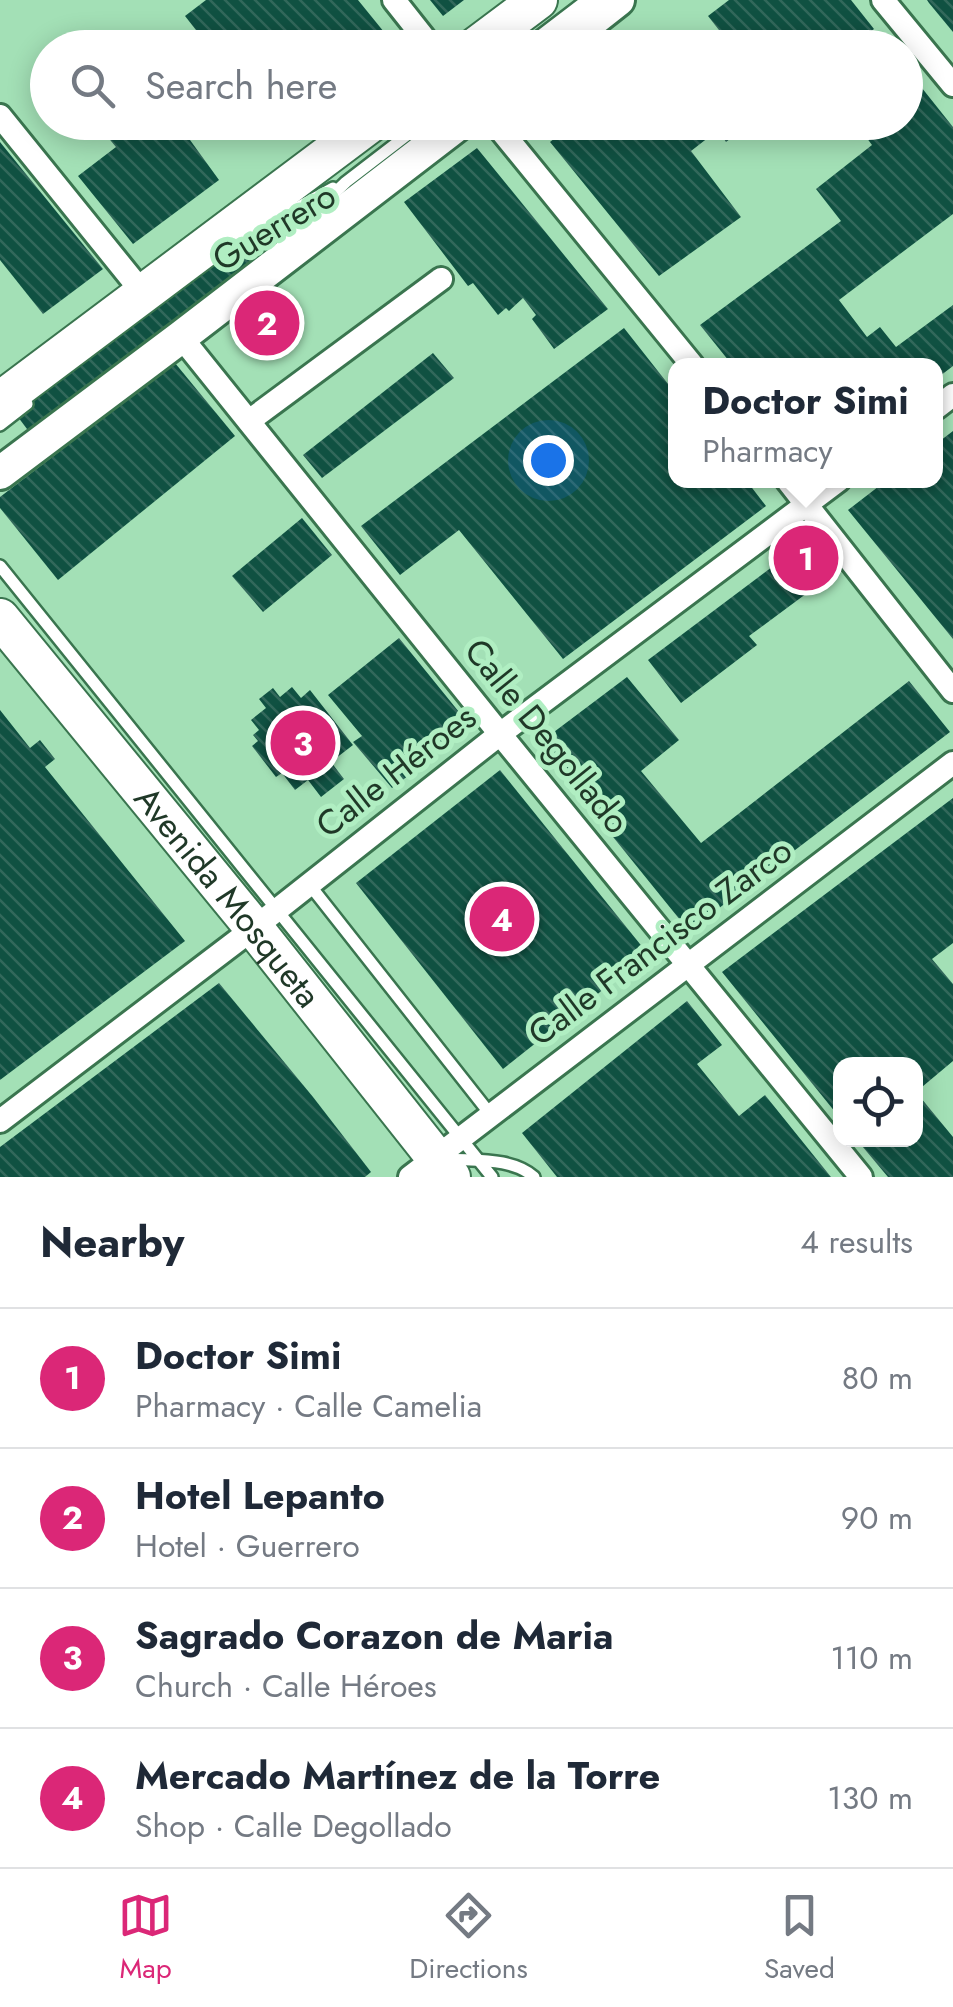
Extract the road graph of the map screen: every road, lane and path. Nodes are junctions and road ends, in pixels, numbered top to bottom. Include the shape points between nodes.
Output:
1 (394, 0) edge
2 (538, 0) edge
3 (587, 0) edge
4 (618, 0) edge
5 (883, 0) edge
6 (418, 30) edge
7 (498, 30) edge
8 (548, 30) edge
9 (580, 30) edge
10 (908, 30) edge
11 (923, 49) edge
12 (953, 85) edge
13 (0, 116) edge
14 (348, 140) edge
15 (401, 140) edge
16 (438, 140) edge
17 (509, 140) edge
18 (346, 182) junction
19 (236, 245) dead end
20 (440, 279) dead end
21 (143, 293) junction
22 (181, 338) junction
23 (686, 358) edge
24 (16, 401) edge
25 (249, 422) junction
26 (0, 424) edge
27 (0, 462) edge
28 (0, 473) edge
29 (793, 488) edge
30 (829, 488) edge
31 (807, 505) junction
32 (0, 566) edge
33 (0, 618) edge
34 (953, 690) edge
35 (500, 734) junction
36 (953, 762) edge
37 (309, 884) junction
38 (266, 919) junction
39 (689, 965) junction
40 (491, 1115) junction
41 (0, 1120) edge
42 (447, 1162) edge
43 (492, 1177) edge
44 (534, 1177) edge
45 (861, 1177) edge

1 - 6 street
2 - 7 main road
3 - 8 lane
4 - 9 main road
5 - 10 street
11 - 12 street
13 - 21 street
14 - 21 main road, Guerrero
15 - 18 lane
16 - 22 main road, Guerrero
17 - 23 street
18 - 19 lane, Guerrero
18 - 27 lane, Guerrero via 271,255
20 - 25 street
21 - 24 main road, Guerrero
22 - 25 street, Calle Degollado
22 - 28 main road, Guerrero
24 - 26 lane, Guerrero
25 - 35 street, Calle Degollado
29 - 31 street
30 - 31 street, Calle Héroes
31 - 34 street
31 - 35 street, Calle Héroes
32 - 38 lane
33 - 38 main road, Avenida Mosqueta
35 - 37 street, Calle Héroes
35 - 39 street, Calle Degollado
36 - 39 street, Calle Francisco Zarco
37 - 38 street, Calle Héroes
37 - 40 lane
38 - 41 street, Calle Héroes
38 - 42 main road, Avenida Mosqueta
39 - 40 street, Calle Francisco Zarco
39 - 45 street, Calle Degollado
40 - 42 street, Calle Francisco Zarco
42 - 43 lane
42 - 44 lane via 512,1164

